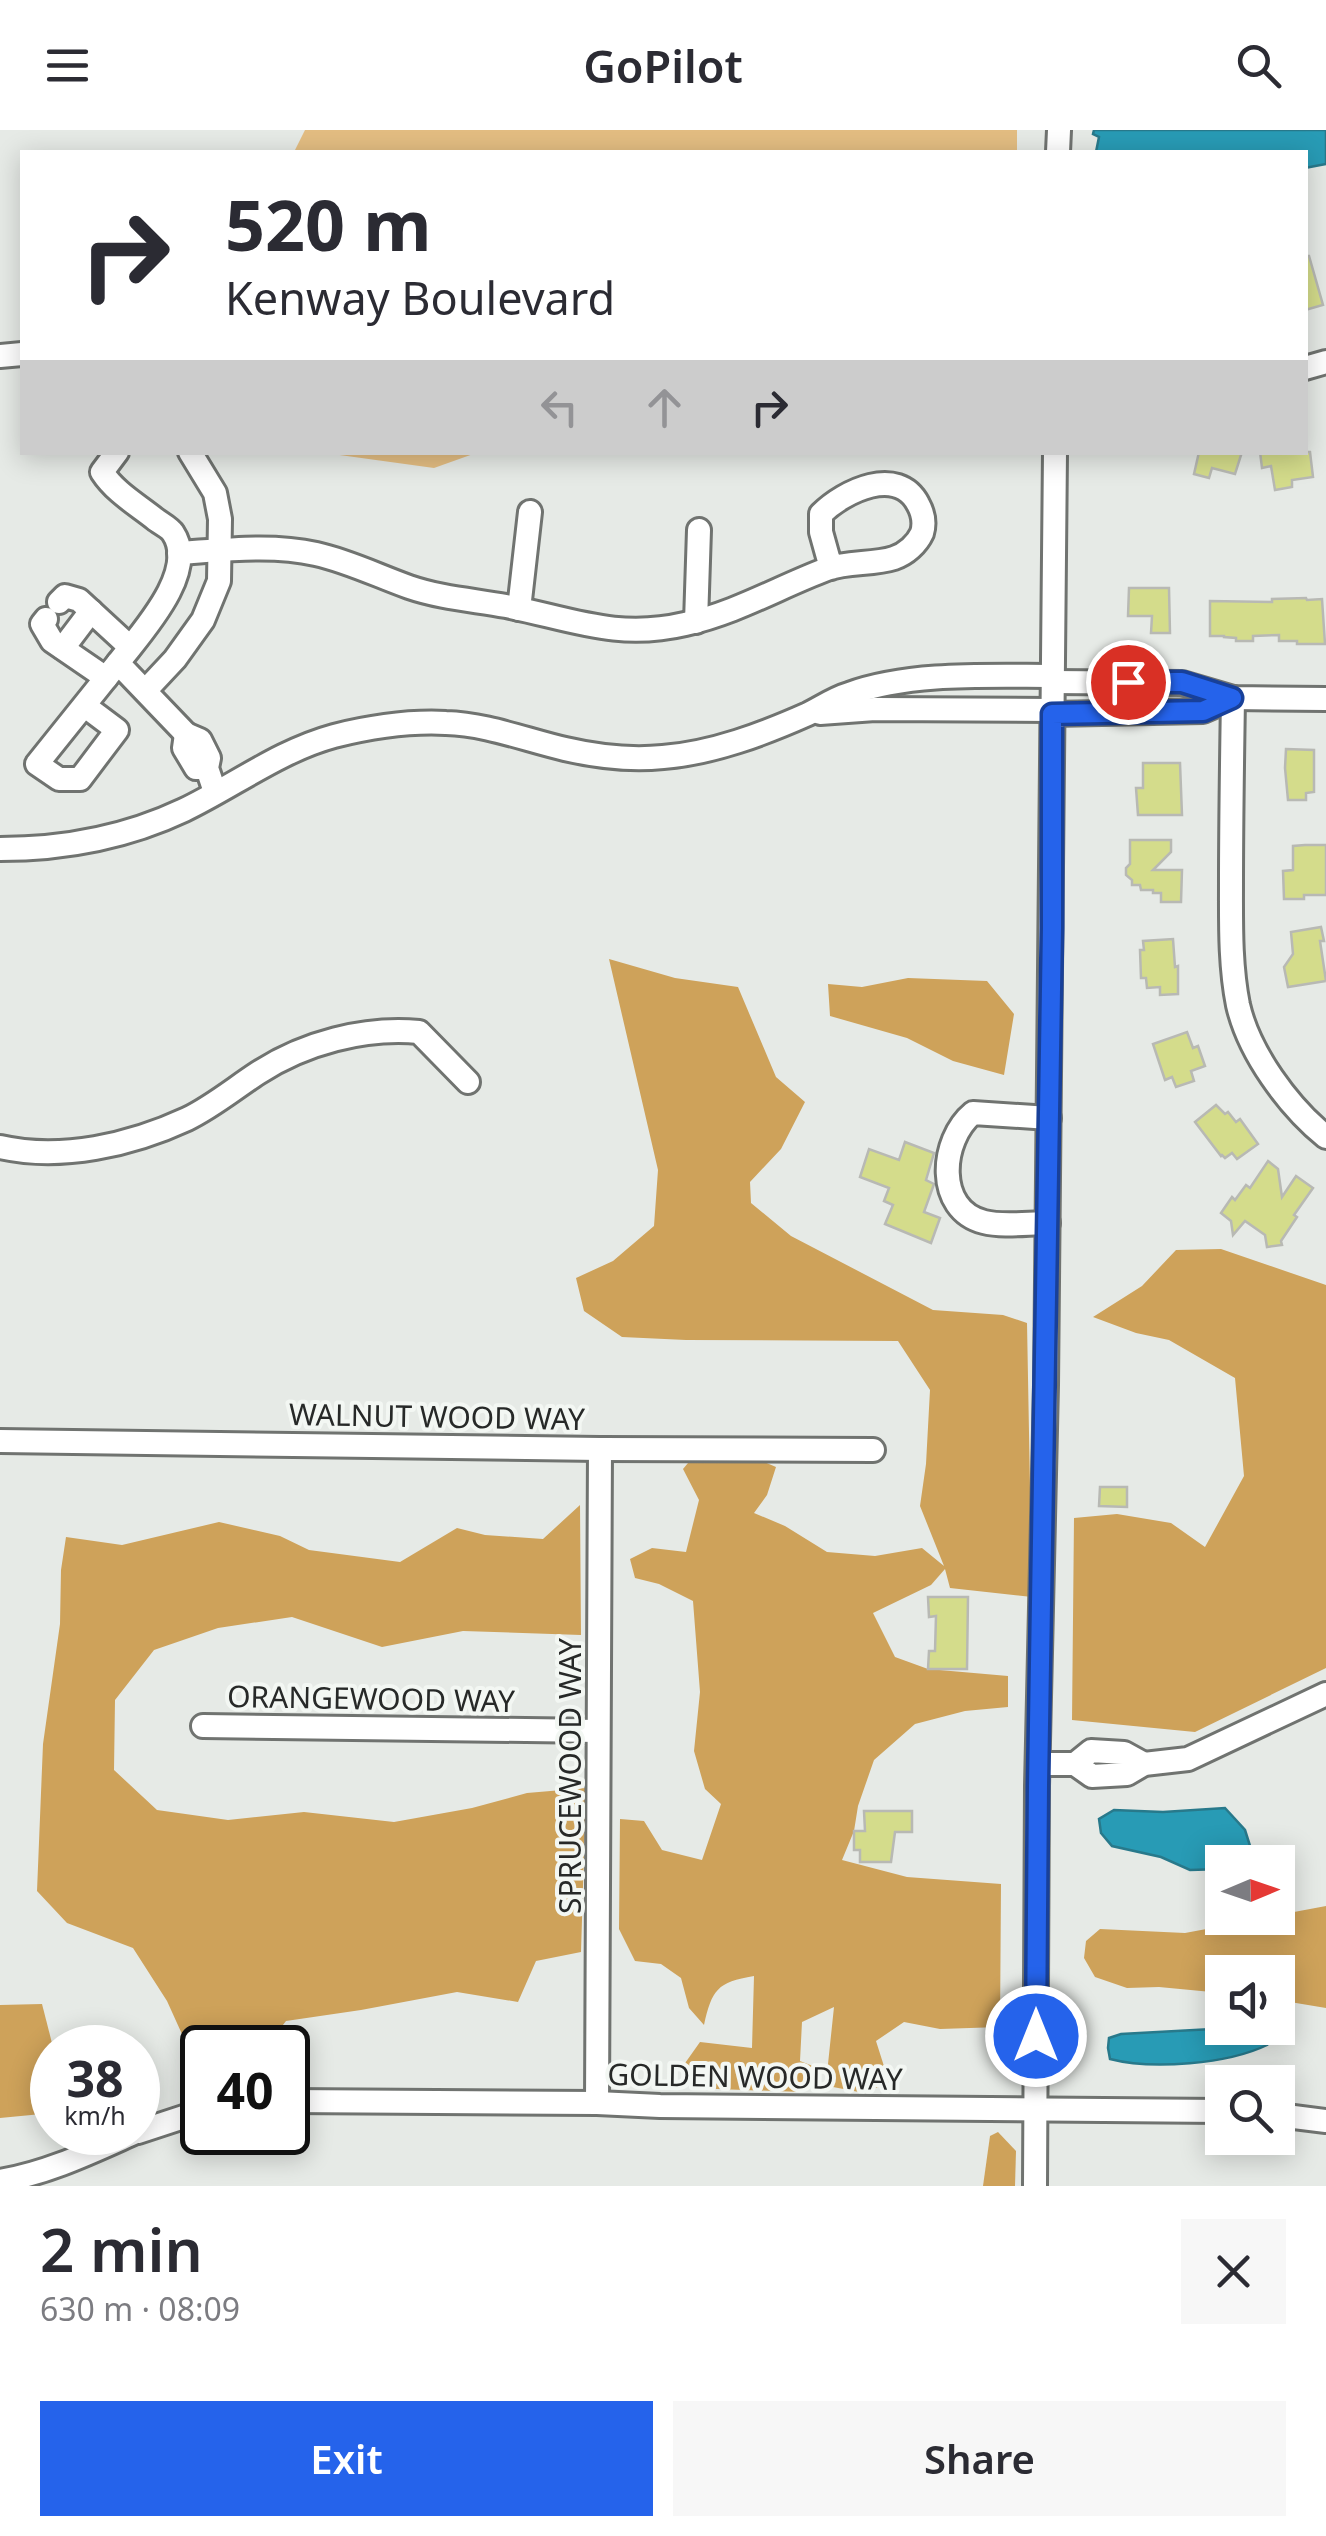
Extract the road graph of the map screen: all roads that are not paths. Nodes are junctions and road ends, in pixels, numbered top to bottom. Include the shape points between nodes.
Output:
1 (115, 455) edge
2 (192, 455) edge
3 (1055, 455) edge
4 (530, 512) dead end
5 (699, 530) dead end
6 (221, 550) junction
7 (179, 553) junction
8 (831, 568) junction
9 (519, 609) junction
10 (91, 611) junction
11 (696, 622) junction
12 (63, 648) junction
13 (118, 663) junction
14 (1052, 679) junction
15 (146, 690) junction
16 (1232, 698) junction
17 (1326, 699) edge
18 (85, 706) dead end
19 (1052, 712) junction
20 (806, 714) junction
21 (215, 792) junction
22 (0, 850) edge
23 (468, 1082) dead end
24 (1049, 1118) junction
25 (1326, 1137) edge
26 (0, 1147) edge
27 (1048, 1223) junction
28 (0, 1441) edge
29 (600, 1449) junction
30 (872, 1450) dead end
31 (1326, 1694) edge
32 (203, 1726) dead end
33 (598, 1731) junction
34 (1039, 1764) junction
35 (310, 2102) edge
36 (597, 2103) junction
37 (1035, 2110) junction
38 (1205, 2111) edge
39 (1295, 2117) edge
40 (1326, 2122) edge
41 (88, 2155) edge
42 (13, 2182) edge
43 (1035, 2186) edge

1 - 7 street via 102,472 173,533
2 - 6 street via 215,493
3 - 14 street
4 - 9 street
5 - 11 street
6 - 7 street
6 - 9 street via 312,553 438,596
6 - 15 street via 219,582 203,620
7 - 13 street via 178,576
8 - 8 street via 912,548 923,531 916,498 901,485 881,484 834,501 822,514 821,532
8 - 11 street
9 - 11 street via 624,631
10 - 12 street
10 - 12 street via 64,596 42,624
10 - 13 street
12 - 13 street
13 - 15 street
13 - 18 street
14 - 16 street via 1182,682
14 - 19 street
14 - 20 street via 951,677 892,684
15 - 21 street via 186,734 200,740
16 - 17 street
16 - 19 street via 1203,711
16 - 25 street via 1232,942 1239,1008 1280,1090
19 - 20 street
19 - 24 street
20 - 21 street via 730,743 663,757 569,750 449,722 390,725 330,737
21 - 22 street via 130,831
23 - 26 street via 419,1032 354,1035 301,1050 146,1136 53,1151
24 - 27 street
24 - 27 street via 973,1114 962,1122 947,1172 962,1212 984,1222
27 - 34 street
28 - 29 street, WALNUT WOOD WAY
29 - 30 street, WALNUT WOOD WAY
29 - 33 street, SPRUCEWOOD WAY
31 - 34 street via 1188,1759 1144,1764 1124,1753 1091,1751 1075,1764
32 - 33 street, ORANGEWOOD WAY
33 - 36 street, SPRUCEWOOD WAY
34 - 37 street
35 - 36 street, GOLDEN WOOD WAY
36 - 37 street, GOLDEN WOOD WAY
37 - 38 street, GOLDEN WOOD WAY
37 - 43 street
39 - 40 street
41 - 42 street

